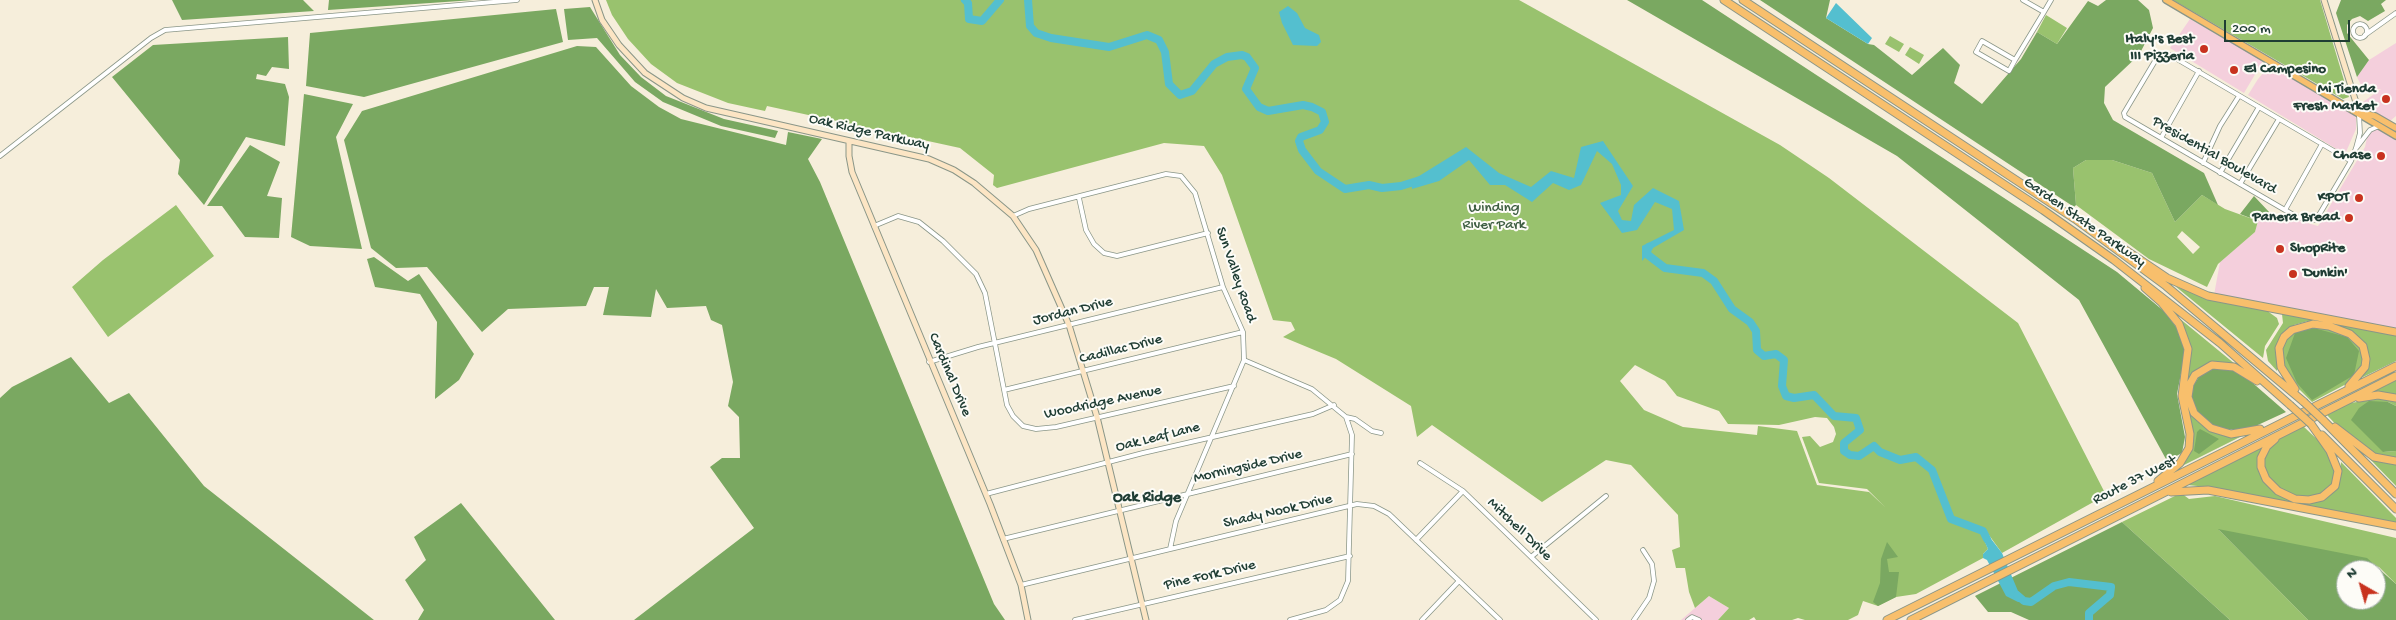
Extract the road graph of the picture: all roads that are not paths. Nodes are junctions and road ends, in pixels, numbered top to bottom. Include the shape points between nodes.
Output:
1 (517, 0) edge
2 (595, 0) edge
3 (1724, 0) edge
4 (1743, 0) edge
5 (2023, 0) edge
6 (2050, 0) edge
7 (2166, 0) edge
8 (2325, 0) edge
9 (2044, 12) junction
10 (2396, 13) edge
11 (2365, 35) dead end
12 (2015, 60) junction
13 (2199, 72) junction
14 (2239, 96) junction
15 (2259, 107) junction
16 (2359, 112) junction
17 (2279, 119) junction
18 (2379, 126) junction
19 (2396, 128) edge
20 (2396, 136) edge
21 (2161, 138) junction
22 (849, 140) junction
23 (2322, 144) junction
24 (2356, 148) junction
25 (0, 156) edge
26 (2351, 160) junction
27 (2203, 163) junction
28 (2220, 173) junction
29 (2023, 184) junction
30 (2240, 184) junction
31 (1079, 198) junction
32 (2285, 210) junction
33 (1013, 216) junction
34 (874, 226) junction
35 (2074, 231) junction
36 (1208, 233) junction
37 (1223, 287) junction
38 (1069, 325) junction
39 (1243, 332) junction
40 (2396, 332) edge
41 (995, 343) junction
42 (1244, 360) junction
43 (930, 362) junction
44 (2396, 366) edge
45 (1083, 370) junction
46 (2396, 376) edge
47 (1234, 386) junction
48 (1004, 390) junction
49 (2342, 392) junction
50 (2396, 398) edge
51 (2304, 402) junction
52 (2344, 402) junction
53 (1334, 405) junction
54 (2290, 405) junction
55 (1097, 417) junction
56 (1346, 417) junction
57 (2323, 420) junction
58 (2312, 424) junction
59 (2272, 427) junction
60 (2291, 428) junction
61 (1381, 432) dead end
62 (1212, 436) junction
63 (1352, 454) junction
64 (2396, 461) edge
65 (1108, 462) junction
66 (1420, 462) dead end
67 (1189, 492) junction
68 (1463, 492) junction
69 (2144, 492) junction
70 (986, 494) junction
71 (2396, 494) edge
72 (1606, 496) dead end
73 (2149, 500) junction
74 (1351, 506) junction
75 (1121, 509) junction
76 (2396, 509) edge
77 (2396, 526) edge
78 (1004, 538) junction
79 (1416, 540) junction
80 (1170, 549) junction
81 (1643, 550) dead end
82 (1350, 556) junction
83 (1132, 558) junction
84 (1531, 558) junction
85 (2016, 561) junction
86 (1459, 581) junction
87 (1021, 585) junction
88 (1142, 604) junction
89 (1028, 620) edge
90 (1076, 620) edge
91 (1146, 620) edge
92 (1290, 620) edge
93 (1422, 620) edge
94 (1500, 620) edge
95 (1596, 620) edge
96 (1634, 620) edge
97 (1688, 620) edge
98 (1700, 620) edge
99 (1887, 620) edge
100 (1911, 620) edge

1 - 25 street via 165,30
2 - 22 main road, Oak Ridge Parkway via 602,20 619,45 645,73 683,98 706,108
3 - 35 highway, Garden State Parkway
4 - 29 highway, Garden State Parkway
5 - 9 street
6 - 9 street
7 - 16 main road
8 - 16 main road
9 - 12 street
10 - 11 street
12 - 12 street via 2009,71 1976,52 1982,41
13 - 14 street
13 - 21 street
13 - 21 street, Presidential Boulevard via 2164,54 2155,60 2124,113 2125,117
14 - 15 street
14 - 27 street via 2220,126
15 - 17 street
15 - 28 street
16 - 18 main road
16 - 19 main road via 2375,116
16 - 24 street, Presidential Boulevard via 2360,133
17 - 23 street
17 - 30 street
18 - 20 main road
18 - 24 street, Presidential Boulevard via 2370,130
21 - 27 street, Presidential Boulevard
22 - 33 main road, Oak Ridge Parkway via 907,152 954,170 996,199
22 - 34 main road, Cardinal Drive via 852,172
23 - 26 street
23 - 32 street
24 - 26 street, Presidential Boulevard
26 - 32 street, Presidential Boulevard via 2316,220 2299,218
27 - 28 street, Presidential Boulevard
28 - 30 street, Presidential Boulevard
29 - 40 highway via 2111,239 2151,269 2189,289 2227,301
29 - 51 highway, Garden State Parkway via 2166,286
30 - 32 street, Presidential Boulevard
31 - 33 street, Sun Valley Road via 1029,209
31 - 36 street via 1086,230 1104,253 1116,256
31 - 36 street, Sun Valley Road via 1176,174 1186,179 1195,193
33 - 38 main road, Oak Ridge Parkway via 1036,250
34 - 41 street, Woodridge Avenue via 898,216 910,218 957,254 976,274 986,292
34 - 43 main road, Cardinal Drive
35 - 54 highway, Garden State Parkway via 2177,308
35 - 69 highway via 2162,303 2179,324 2186,340 2188,357 2182,396 2190,434 2189,448 2178,465
36 - 37 street, Sun Valley Road
37 - 38 street, Jordan Drive
37 - 39 street, Sun Valley Road
38 - 41 street, Jordan Drive
38 - 45 main road, Oak Ridge Parkway
39 - 42 street, Sun Valley Road
39 - 45 street, Cadillac Drive
41 - 43 street, Jordan Drive
41 - 48 street, Woodridge Avenue
42 - 47 street, Sun Valley Road
42 - 53 street via 1312,389
43 - 70 main road, Cardinal Drive
44 - 49 highway, Route 37 West
45 - 48 street, Cadillac Drive
45 - 55 main road, Oak Ridge Parkway
46 - 52 highway, Route 37 West
47 - 55 street, Woodridge Avenue
47 - 62 street, Sun Valley Road
48 - 55 street, Woodridge Avenue via 1013,416 1028,428 1056,427
49 - 51 highway via 2365,367 2362,344 2352,335 2329,326 2300,325 2284,338 2278,356 2286,378
49 - 59 highway, Route 37 West
50 - 52 highway via 2376,395
51 - 57 highway, Garden State Parkway, bridge
52 - 60 highway, Route 37 West
53 - 56 street
53 - 62 street, Oak Leaf Lane via 1314,414
54 - 58 highway, Garden State Parkway, bridge
54 - 59 highway via 2248,374 2231,366 2217,364 2206,367 2191,381 2188,390 2191,408 2210,428 2235,434
55 - 65 main road, Oak Ridge Parkway
56 - 61 street via 1355,419 1372,431
56 - 63 street via 1352,435
57 - 64 highway via 2374,457
57 - 71 highway, Garden State Parkway
58 - 60 highway via 2332,454 2338,474 2330,492 2314,500 2284,495 2262,473 2261,458 2267,446
58 - 76 highway, Garden State Parkway
59 - 69 highway, Route 37 West
60 - 73 highway, Route 37 West
62 - 65 street, Oak Leaf Lane
62 - 67 street, Sun Valley Road
63 - 67 street, Morningside Drive
63 - 74 street
65 - 70 street, Oak Leaf Lane
65 - 75 main road, Oak Ridge Parkway
66 - 68 street, Mitchell Drive
67 - 75 street, Morningside Drive
67 - 80 street, Sun Valley Road via 1176,521
68 - 79 street
68 - 84 street, Mitchell Drive
69 - 85 highway, Route 37 West
70 - 78 main road, Cardinal Drive
72 - 84 street
73 - 77 highway via 2175,491 2208,490
73 - 85 highway, Route 37 West
74 - 79 street, Shady Nook Drive via 1370,505 1382,510
74 - 80 street, Shady Nook Drive
74 - 82 street
75 - 78 street, Morningside Drive
75 - 83 main road, Oak Ridge Parkway
78 - 87 main road, Cardinal Drive
79 - 86 street, Shady Nook Drive
80 - 83 street, Shady Nook Drive
81 - 96 street via 1652,564 1654,581 1649,598
82 - 88 street, Pine Fork Drive
82 - 92 street via 1348,582 1340,600 1326,610
83 - 87 street, Shady Nook Drive
83 - 88 main road, Oak Ridge Parkway
84 - 95 street, Mitchell Drive
85 - 99 highway, Route 37 West
85 - 100 highway, Route 37 West via 1986,581
86 - 93 street
86 - 94 street, Shady Nook Drive
87 - 89 main road, Cardinal Drive
88 - 90 street, Pine Fork Drive
88 - 91 main road, Oak Ridge Parkway
97 - 98 street

